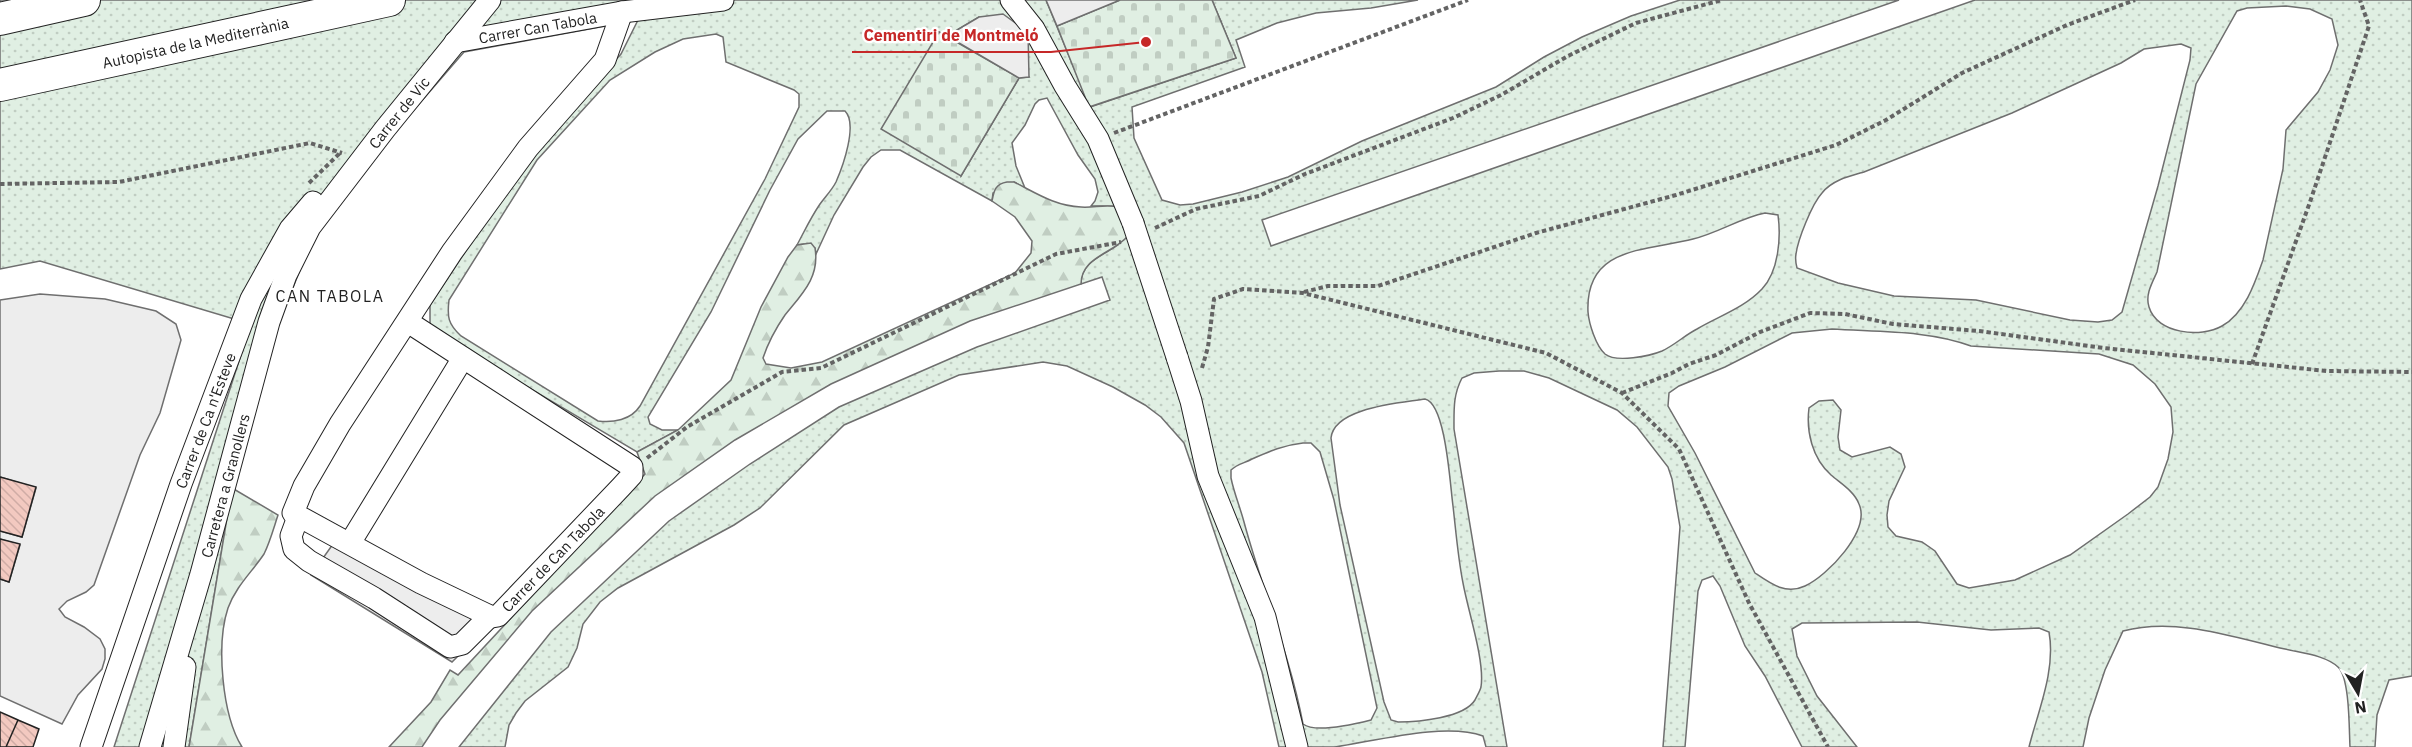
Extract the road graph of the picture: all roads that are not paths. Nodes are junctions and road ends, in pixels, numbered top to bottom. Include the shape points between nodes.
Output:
1 (84, 0) edge
2 (490, 0) edge
3 (723, 0) edge
4 (387, 1) edge
5 (1014, 4) edge
6 (622, 12) junction
7 (0, 19) edge
8 (455, 42) junction
9 (0, 85) edge
10 (385, 129) junction
11 (310, 228) joint
12 (408, 322) junction
13 (464, 358) junction
14 (298, 517) junction
15 (350, 543) junction
16 (201, 574) junction
17 (490, 616) junction
18 (91, 747) edge
19 (150, 747) edge
20 (174, 747) edge
21 (1297, 747) edge

1 - 7 highway
2 - 8 street, Carrer de Vic
3 - 6 street, Carrer Can Tabola
4 - 9 highway, Autopista de la Mediterrània
5 - 21 street, bridge via 1034,29 1098,139 1136,232 1191,401 1208,476 1265,617
6 - 8 street, Carrer Can Tabola
6 - 12 street via 605,60 528,148 452,252
8 - 10 street, Carrer de Vic
10 - 11 street, Carrer de Vic
10 - 18 street, Carrer de Ca n'Esteve via 350,158 290,229 251,299 181,484
11 - 16 street, Carretera a Granollers via 286,274 269,322
12 - 13 street
12 - 14 street via 304,486 293,513
13 - 15 street
13 - 17 street, Carrer de Can Tabola via 632,467 632,475 621,487 498,616
14 - 15 street, Carrer de Can Tabola
14 - 17 street via 291,536 294,549 450,647 462,644
15 - 17 street, Carrer de Can Tabola
16 - 19 street, Carretera a Granollers
16 - 20 street

